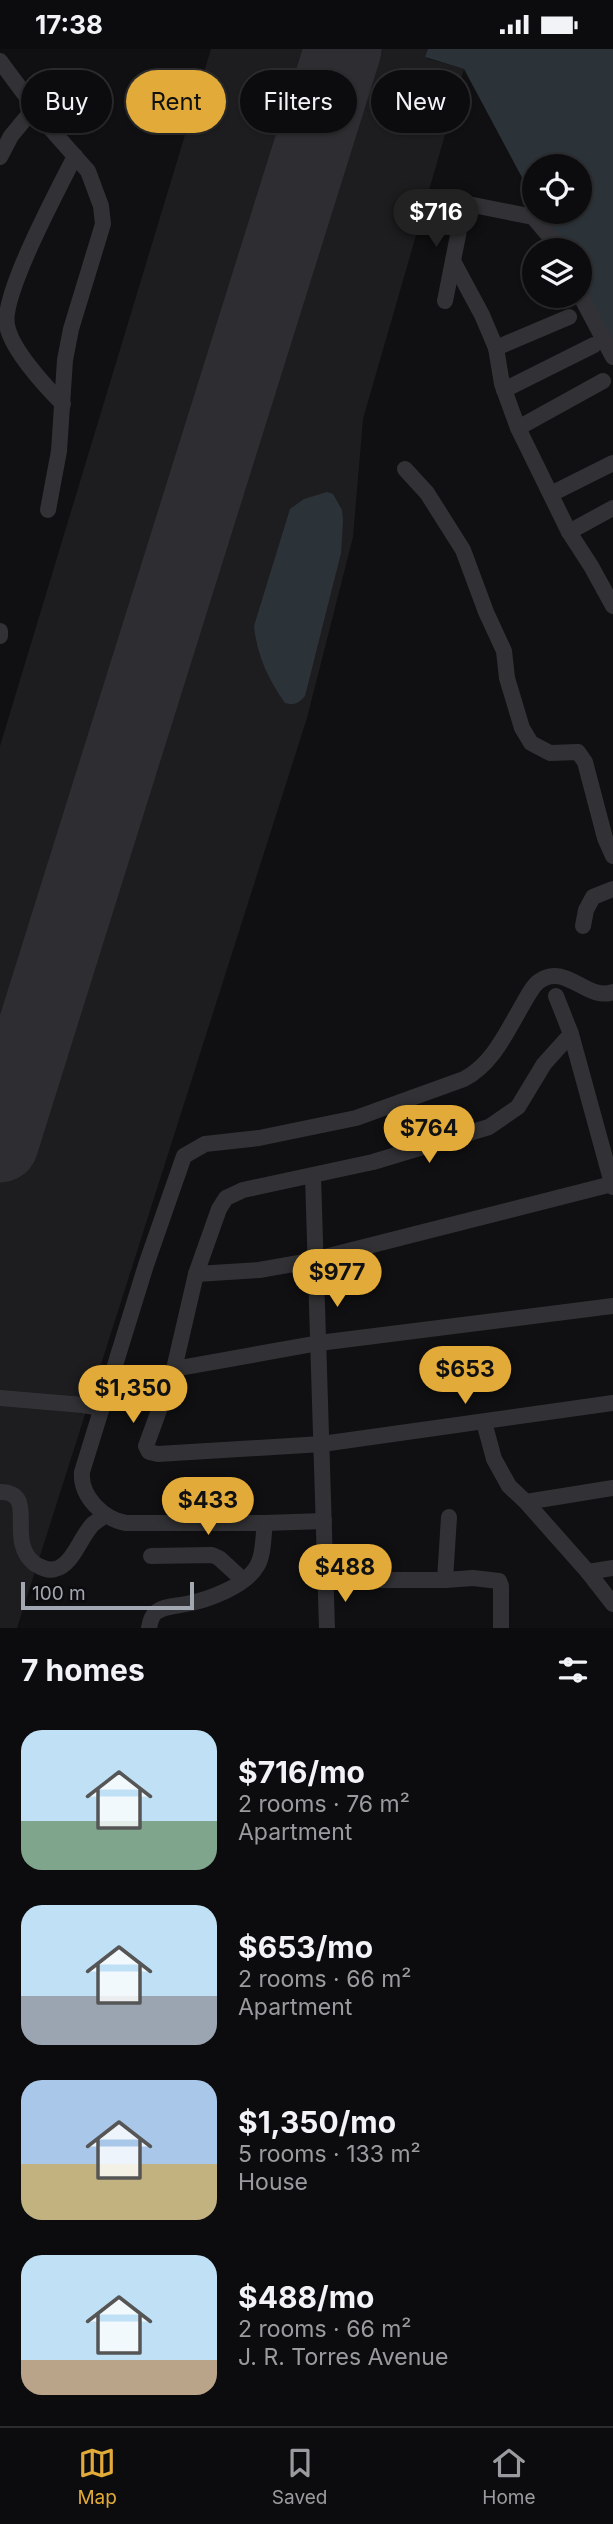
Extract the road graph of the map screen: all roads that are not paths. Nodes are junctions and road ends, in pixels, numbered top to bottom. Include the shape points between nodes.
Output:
1 (0, 61) edge
2 (21, 89) edge
3 (21, 124) edge
4 (53, 133) edge
5 (75, 156) junction
6 (0, 157) edge
7 (551, 238) edge
8 (453, 261) junction
9 (445, 300) dead end
10 (587, 308) edge
11 (569, 317) dead end
12 (594, 345) dead end
13 (496, 348) junction
14 (613, 358) edge
15 (603, 381) dead end
16 (504, 390) junction
17 (63, 404) junction
18 (518, 428) junction
19 (613, 463) edge
20 (405, 469) dead end
21 (551, 494) junction
22 (613, 508) edge
23 (48, 510) dead end
24 (569, 532) junction
25 (613, 606) edge
26 (613, 856) edge
27 (613, 889) edge
28 (583, 926) dead end
29 (613, 992) edge
30 (556, 996) dead end
31 (571, 1034) junction
32 (313, 1176) junction
33 (613, 1185) edge
34 (317, 1259) junction
35 (196, 1274) junction
36 (613, 1306) edge
37 (320, 1343) junction
38 (174, 1369) junction
39 (0, 1398) edge
40 (613, 1403) edge
41 (102, 1408) junction
42 (484, 1422) junction
43 (322, 1444) junction
44 (613, 1488) edge
45 (0, 1492) edge
46 (526, 1502) junction
47 (106, 1515) junction
48 (449, 1517) dead end
49 (324, 1521) junction
50 (265, 1523) junction
51 (150, 1556) dead end
52 (613, 1568) edge
53 (588, 1572) junction
54 (243, 1580) junction
55 (326, 1580) junction
56 (445, 1580) junction
57 (613, 1605) edge
58 (149, 1628) edge
59 (327, 1628) edge
60 (502, 1628) edge

1 - 2 street
3 - 6 street
4 - 5 street
5 - 17 street via 93,181 103,224 71,329
5 - 17 street via 22,267 6,323 13,344
7 - 8 street via 533,217 456,202
8 - 9 street
8 - 13 street
10 - 14 street
11 - 13 street
12 - 16 street
13 - 16 street
15 - 18 street
16 - 18 street
17 - 23 street via 60,451
18 - 21 street
19 - 21 street
20 - 26 street via 427,493 463,550 504,651 522,728 531,743 550,753 578,752
21 - 24 street
22 - 24 street
24 - 25 street
27 - 28 street via 593,897
29 - 41 street via 601,995 561,975 547,978 528,994 496,1050 464,1079 356,1118 205,1144 190,1151 170,1194
30 - 31 street
31 - 32 street via 544,1064 518,1107 489,1127
31 - 33 street
32 - 34 street
32 - 35 street via 243,1190 226,1198
33 - 34 street
34 - 35 street via 259,1270
34 - 37 street
35 - 38 street
36 - 37 street
37 - 38 street
37 - 43 street
38 - 43 street via 146,1443 152,1454
39 - 41 street
40 - 42 street
41 - 47 street via 81,1478 87,1495
42 - 43 street
42 - 46 street via 501,1473
43 - 49 street
44 - 46 street
45 - 47 street via 17,1497 24,1551 47,1570 67,1562 92,1525
46 - 53 street
47 - 50 street via 125,1523
48 - 56 street
49 - 50 street
49 - 55 street
50 - 54 street via 259,1563
51 - 54 street via 212,1555
52 - 53 street
53 - 57 street
54 - 58 street via 212,1597 157,1612
55 - 56 street
55 - 59 street
56 - 60 street via 499,1581

